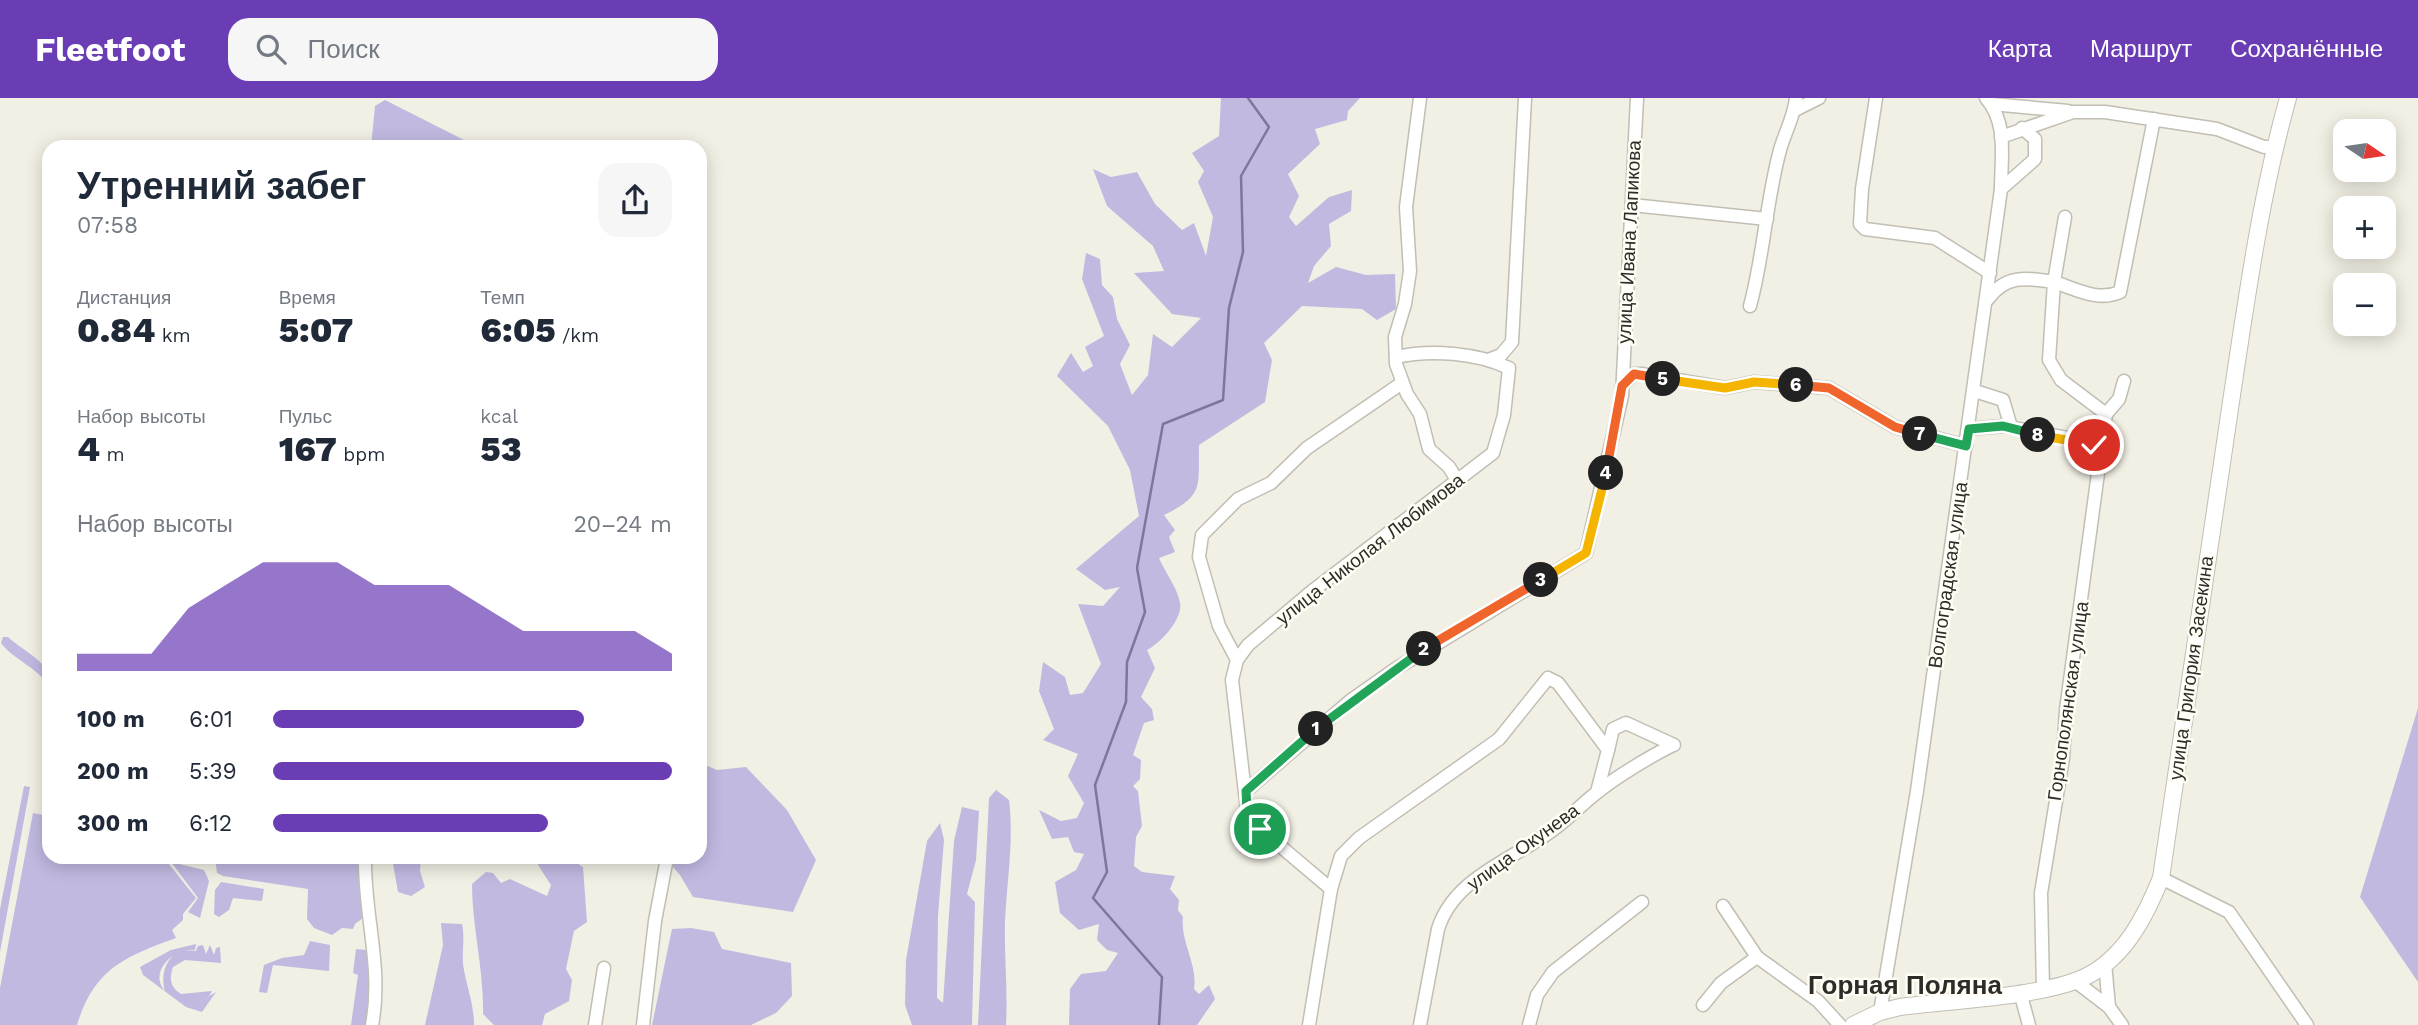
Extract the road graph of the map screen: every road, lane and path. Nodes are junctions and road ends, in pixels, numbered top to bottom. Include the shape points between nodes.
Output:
1 (1420, 98) edge
2 (1525, 98) edge
3 (1637, 98) edge
4 (1819, 98) edge
5 (1877, 98) edge
6 (2288, 98) edge
7 (1989, 101) edge
8 (1796, 104) edge
9 (2073, 112) junction
10 (2154, 119) junction
11 (2022, 128) junction
12 (2001, 137) junction
13 (2274, 147) junction
14 (2001, 189) junction
15 (1632, 205) junction
16 (2065, 217) dead end
17 (1767, 219) junction
18 (1990, 273) junction
19 (2054, 282) junction
20 (1987, 300) junction
21 (1750, 306) dead end
22 (1396, 357) junction
23 (1624, 357) junction
24 (1487, 360) junction
25 (1641, 374) junction
26 (2124, 381) dead end
27 (1402, 383) junction
28 (1622, 386) junction
29 (1975, 391) junction
30 (2106, 414) junction
31 (2011, 427) junction
32 (1969, 429) junction
33 (1966, 446) junction
34 (2102, 453) junction
35 (1457, 480) junction
36 (1237, 660) junction
37 (1608, 750) junction
38 (1246, 791) junction
39 (1597, 792) junction
40 (365, 864) edge
41 (666, 864) edge
42 (2161, 878) junction
43 (1331, 889) junction
44 (1642, 902) dead end
45 (1723, 906) dead end
46 (1756, 957) junction
47 (2105, 964) junction
48 (604, 968) dead end
49 (2075, 981) junction
50 (2043, 989) junction
51 (2020, 992) junction
52 (1703, 1004) dead end
53 (2109, 1007) junction
54 (1880, 1012) junction
55 (372, 1025) edge
56 (595, 1025) edge
57 (643, 1025) edge
58 (1309, 1025) edge
59 (1420, 1025) edge
60 (1529, 1025) edge
61 (1840, 1025) edge
62 (1853, 1025) edge
63 (2029, 1025) edge
64 (2122, 1025) edge
65 (2307, 1025) edge

1 - 22 street via 1406,207 1410,271 1395,337
2 - 24 street via 1512,342 1501,355
3 - 15 street, улица Ивана Лапикова
4 - 8 street
5 - 18 street via 1860,224 1865,229 1935,238
6 - 13 main road, улица Григория Засекина
7 - 9 street
7 - 12 street, Волгоградская улица via 1999,116
8 - 17 street via 1780,150
9 - 10 street
9 - 11 street
10 - 13 street via 2217,129
10 - 19 street via 2120,292 2091,295
11 - 12 street
11 - 14 street via 2035,139 2035,159
12 - 14 street, Волгоградская улица
13 - 42 main road, улица Григория Засекина via 2197,616
14 - 18 street, Волгоградская улица
15 - 17 street
15 - 23 street, улица Ивана Лапикова
16 - 19 street
17 - 21 street via 1762,263
18 - 20 street, Волгоградская улица
19 - 20 street via 2009,280
19 - 30 street via 2049,359 2061,380
20 - 29 street, Волгоградская улица
22 - 24 street via 1436,353
22 - 27 street
23 - 25 street via 1629,369
23 - 28 street, улица Ивана Лапикова
24 - 35 street, улица Николая Любимова via 1509,368 1504,415 1493,453
25 - 28 street via 1634,374
25 - 33 street via 1725,388 1754,382 1829,388 1895,427
26 - 30 street via 2119,399
27 - 35 street via 1420,414 1429,449
27 - 36 street via 1307,448 1271,483 1238,499 1202,535 1199,557 1219,626
28 - 38 street, улица Ивана Лапикова via 1586,553 1396,668 1314,730
29 - 31 street via 2003,400
29 - 32 street, Волгоградская улица
30 - 34 street, Горнополянская улица
31 - 32 street
31 - 34 street via 2084,442
32 - 33 street, Волгоградская улица
33 - 54 street, Волгоградская улица via 1903,886
34 - 50 street, Горнополянская улица via 2041,893
35 - 36 street, улица Николая Любимова via 1248,645
36 - 38 street via 1232,680
37 - 39 street
37 - 39 street, улица Окунева via 1613,729 1626,723 1673,745
37 - 43 street via 1558,683 1548,678 1499,739 1348,848
38 - 43 street via 1247,810 1260,829
39 - 59 street, улица Окунева via 1554,829 1474,881 1450,904 1438,929
40 - 55 street via 378,977
41 - 57 street
42 - 47 main road, улица Григория Засекина via 2137,930
42 - 65 street via 2230,912
43 - 58 street
44 - 60 street via 1553,972 1537,995
45 - 46 street
46 - 52 street via 1721,983
46 - 61 street via 1818,1001
47 - 49 main road, улица Григория Засекина
47 - 53 street
48 - 56 street
49 - 50 main road, улица Григория Засекина
49 - 53 street
50 - 51 main road, улица Григория Засекина
51 - 54 main road, улица Григория Засекина
51 - 63 street
53 - 64 street
54 - 62 main road, улица Григория Засекина

